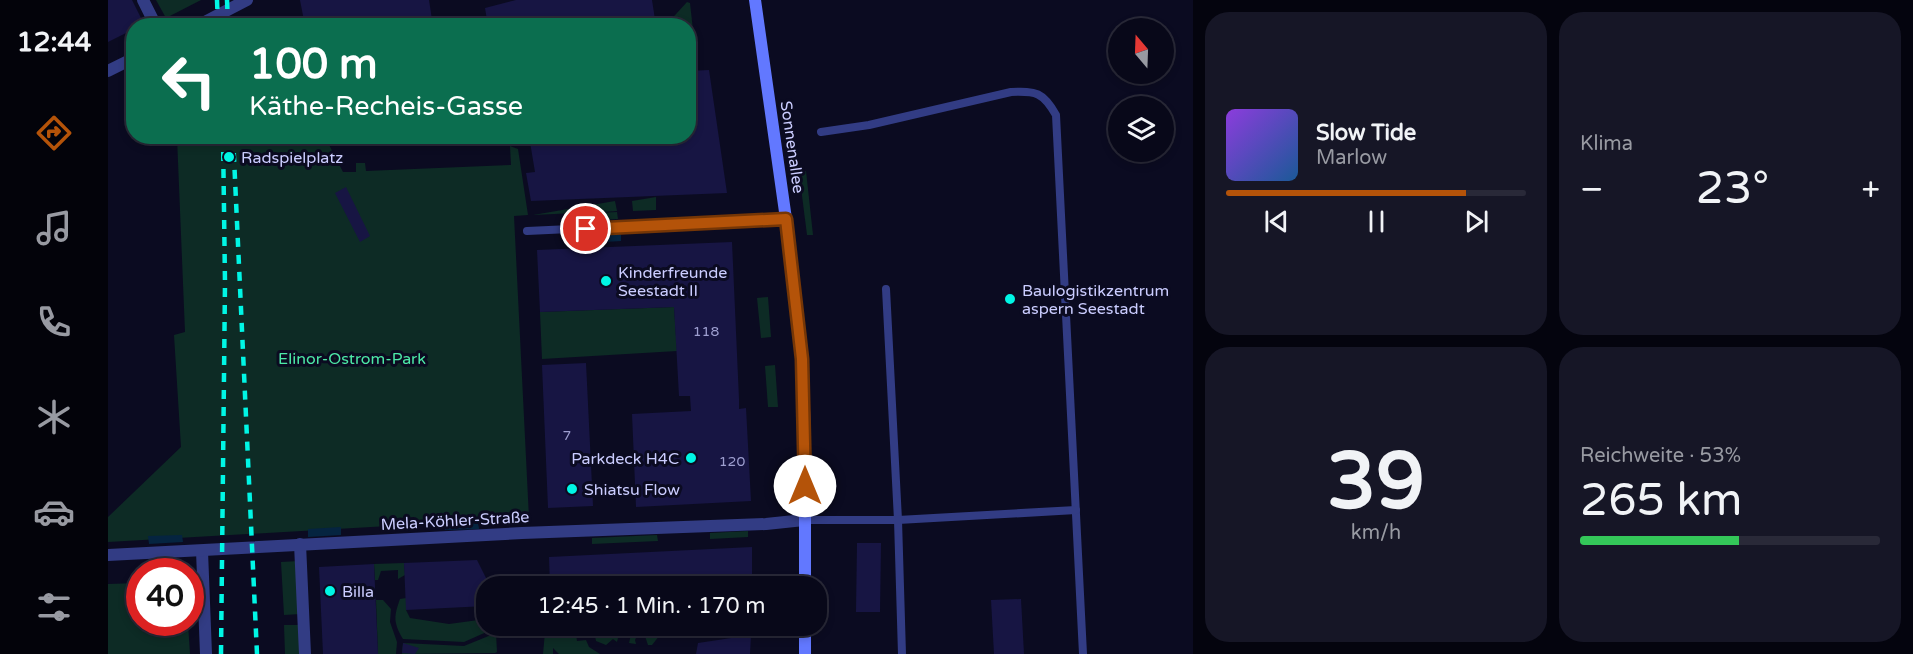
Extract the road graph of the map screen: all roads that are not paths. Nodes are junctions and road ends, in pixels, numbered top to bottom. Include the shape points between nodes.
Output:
1 (143, 0) edge
2 (247, 0) edge
3 (755, 0) edge
4 (152, 18) edge
5 (212, 18) edge
6 (126, 62) edge
7 (108, 71) edge
8 (821, 132) dead end
9 (786, 219) junction
10 (527, 231) dead end
11 (886, 288) dead end
12 (1076, 510) junction
13 (804, 520) junction
14 (898, 520) junction
15 (300, 544) junction
16 (202, 551) junction
17 (108, 555) edge
18 (805, 576) edge
19 (805, 636) edge
20 (206, 654) edge
21 (305, 654) edge
22 (805, 654) edge
23 (902, 654) edge
24 (1083, 654) edge

1 - 4 street
2 - 5 street
3 - 9 street, Sonnenallee
6 - 7 street
8 - 12 lane via 869,125 1011,92 1041,94 1049,103 1056,115
9 - 10 lane
9 - 13 street, Sonnenallee via 802,359
11 - 14 lane
12 - 14 lane
12 - 24 lane
13 - 14 lane
13 - 15 street, Mela-Köhler-Straße
13 - 18 street, Sonnenallee
14 - 23 lane
15 - 16 street, Mela-Köhler-Straße
15 - 21 street
16 - 17 street, Mela-Köhler-Straße
16 - 20 street
19 - 22 street

